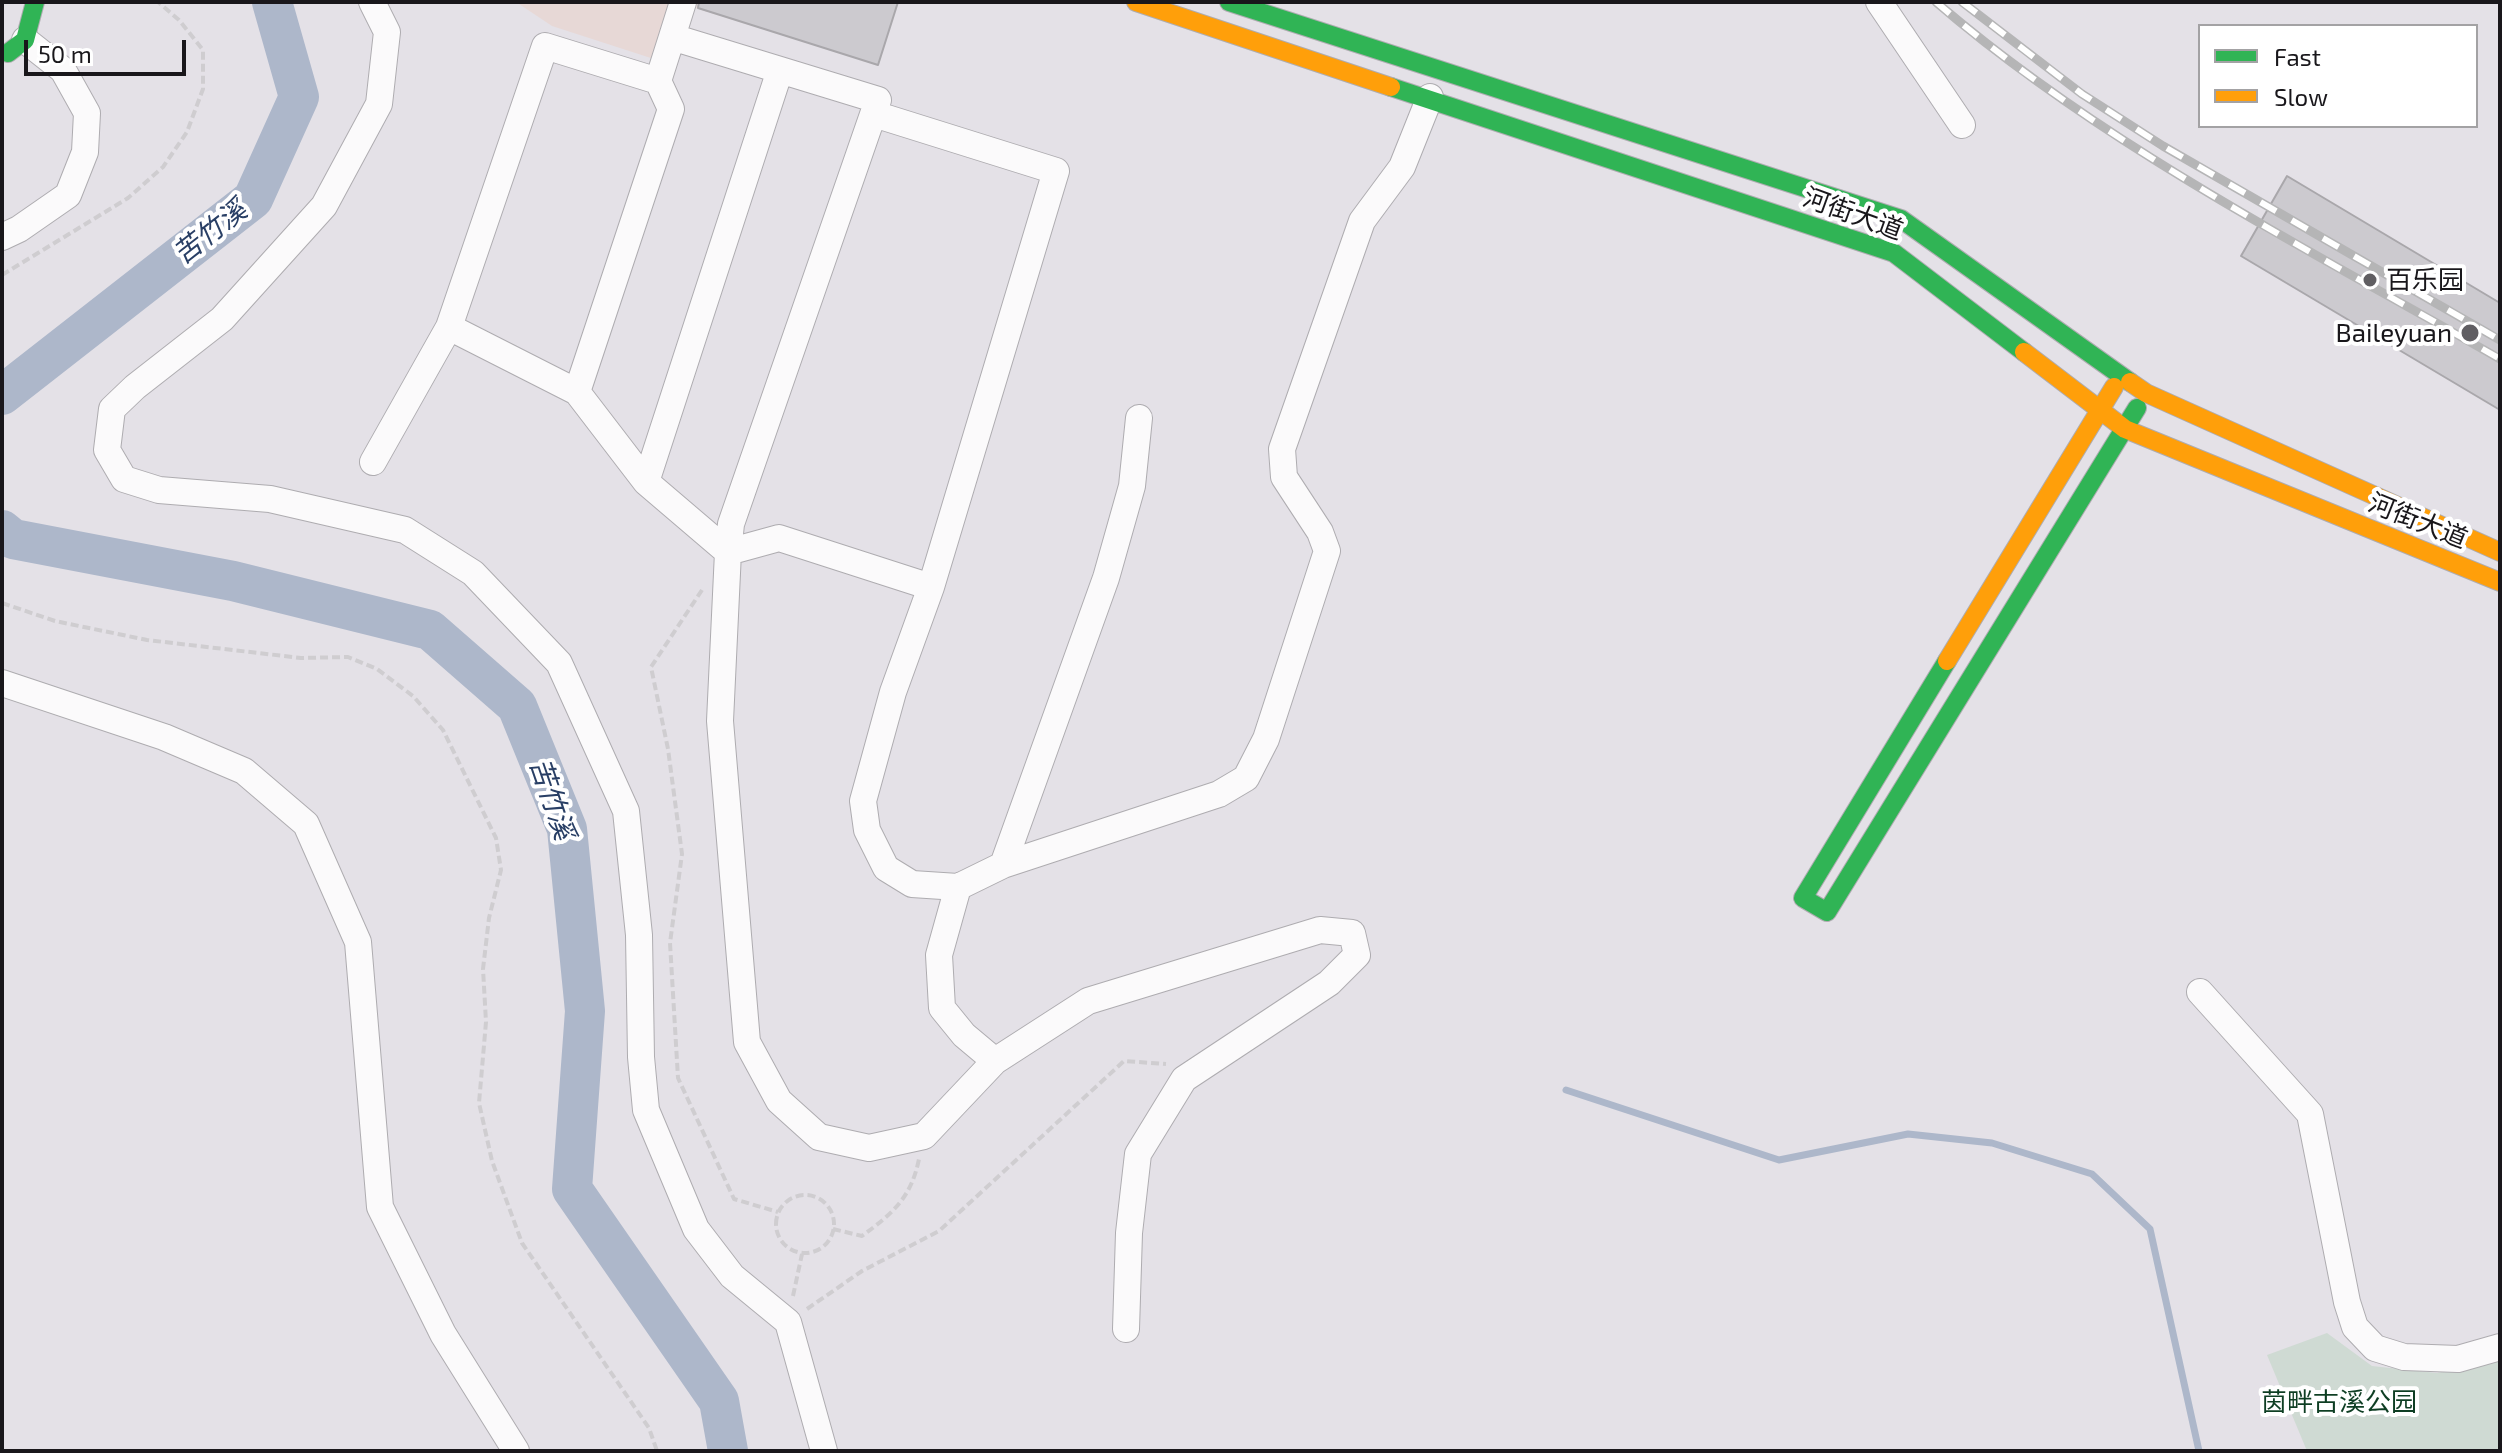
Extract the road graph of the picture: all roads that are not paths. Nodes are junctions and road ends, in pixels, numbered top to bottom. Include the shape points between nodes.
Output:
1 (35, 2) edge
2 (372, 2) edge
3 (683, 2) edge
4 (1136, 2) edge
5 (1229, 2) edge
6 (1879, 2) edge
7 (672, 37) junction
8 (12, 48) edge
9 (780, 70) junction
10 (658, 81) junction
11 (1430, 97) junction
12 (874, 114) junction
13 (1962, 125) dead end
14 (2, 237) edge
15 (449, 327) junction
16 (2121, 374) junction
17 (577, 392) junction
18 (2146, 393) junction
19 (2100, 409) junction
20 (1139, 418) dead end
21 (2125, 429) junction
22 (373, 462) dead end
23 (646, 482) junction
24 (728, 552) junction
25 (2500, 552) edge
26 (2500, 582) edge
27 (931, 587) junction
28 (2, 683) edge
29 (1003, 865) junction
30 (958, 887) junction
31 (2200, 992) dead end
32 (995, 1061) junction
33 (1126, 1329) dead end
34 (2500, 1347) edge
35 (516, 1451) edge
36 (824, 1451) edge

1 - 8 main road
2 - 36 street via 387,32 379,104 324,206 222,319 112,409 107,450 124,479 159,490 270,499 405,530 473,573 559,663 626,811 639,935 646,1110 696,1229 732,1276 788,1322
3 - 7 street
4 - 11 main road, 河街大道
5 - 16 main road, 河街大道 via 1901,219
6 - 13 street
7 - 9 street
7 - 10 street
8 - 14 street via 63,70 87,113 85,152 68,195
9 - 12 street via 878,100
9 - 23 street
10 - 15 street via 545,46
10 - 17 street via 671,109
11 - 19 main road, 河街大道 via 1894,253
11 - 29 street via 1402,167 1362,221 1282,449 1284,477 1327,551 1266,739 1246,778 1219,794
12 - 24 street via 731,524
12 - 27 street via 1056,171
15 - 17 street
15 - 22 street
16 - 18 main road, 河街大道
16 - 19 main road
17 - 23 street
18 - 21 main road
18 - 25 main road, 河街大道
19 - 21 main road, 河街大道
19 - 21 main road via 1803,898 1827,912
20 - 29 street via 1132,486 1106,578
21 - 26 main road, 河街大道
23 - 24 street
24 - 27 street via 779,538
24 - 32 street via 720,721 747,1042 779,1101 819,1137 869,1148 924,1136
27 - 30 street via 893,692 863,801 867,830 886,868 912,884
28 - 35 street via 164,737 244,771 306,824 358,942 380,1207 443,1334
29 - 30 street
30 - 32 street via 939,955 942,1008
31 - 34 street via 2310,1114 2355,1327 2375,1348 2404,1357 2458,1359
32 - 33 street via 1088,1001 1320,930 1352,933 1357,955 1329,983 1184,1079 1138,1154

